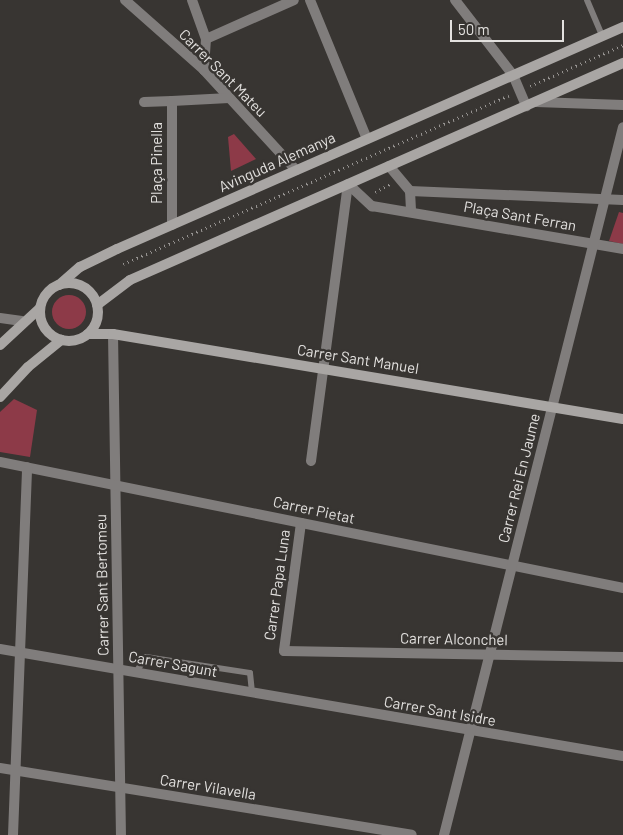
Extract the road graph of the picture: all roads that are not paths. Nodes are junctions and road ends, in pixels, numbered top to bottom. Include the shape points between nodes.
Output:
1 (125, 0) edge
2 (192, 0) edge
3 (294, 0) edge
4 (310, 0) edge
5 (455, 0) edge
6 (587, 0) edge
7 (623, 27) edge
8 (602, 36) junction
9 (206, 39) junction
10 (623, 63) edge
11 (204, 70) junction
12 (513, 75) junction
13 (230, 98) junction
14 (172, 101) junction
15 (144, 102) dead end
16 (536, 102) junction
17 (623, 105) edge
18 (526, 106) junction
19 (623, 127) edge
20 (367, 139) junction
21 (389, 166) junction
22 (296, 170) junction
23 (348, 184) junction
24 (410, 191) junction
25 (605, 199) junction
26 (623, 200) edge
27 (411, 212) junction
28 (172, 225) junction
29 (594, 244) junction
30 (623, 249) edge
31 (59, 285) junction
32 (97, 305) junction
33 (40, 308) junction
34 (0, 318) edge
35 (22, 321) junction
36 (88, 334) junction
37 (113, 334) junction
38 (61, 340) junction
39 (0, 345) edge
40 (323, 369) junction
41 (0, 396) edge
42 (552, 407) junction
43 (623, 418) edge
44 (311, 461) dead end
45 (0, 462) edge
46 (27, 467) junction
47 (115, 485) junction
48 (301, 523) junction
49 (512, 566) junction
50 (623, 588) edge
51 (0, 649) edge
52 (284, 651) joint
53 (20, 653) junction
54 (490, 655) junction
55 (623, 657) edge
56 (118, 670) junction
57 (136, 672) junction
58 (252, 693) junction
59 (470, 732) junction
60 (623, 756) edge
61 (0, 768) edge
62 (16, 771) junction
63 (120, 788) junction
64 (13, 835) edge
65 (121, 835) edge
66 (412, 835) edge
67 (444, 835) edge

1 - 11 street, Carrer Sant Mateu
2 - 9 street
3 - 9 street
4 - 20 street
5 - 12 street
6 - 8 lane
7 - 8 main road, Avinguda Alemanya
8 - 12 main road, Avinguda Alemanya
9 - 11 street
10 - 16 main road
11 - 13 street, Carrer Sant Mateu
12 - 18 street
12 - 20 main road, Avinguda Alemanya
13 - 14 street, Plaça Pinella
13 - 22 street, Carrer Sant Mateu
14 - 15 street, Plaça Pinella
14 - 28 street, Plaça Pinella
16 - 17 street
16 - 18 main road
18 - 21 main road
19 - 25 street, Carrer Rei En Jaume
20 - 22 main road, Avinguda Alemanya
21 - 23 main road
21 - 24 street
22 - 28 main road, Avinguda Alemanya
23 - 27 street, Plaça Sant Ferran via 372,206
23 - 32 main road via 130,280
23 - 40 street
24 - 25 street, Plaça Sant Ferran
24 - 27 street
25 - 26 street, Plaça Sant Ferran
25 - 29 street, Carrer Rei En Jaume
27 - 29 street, Plaça Sant Ferran
28 - 31 main road, Avinguda Alemanya via 80,267
29 - 30 street, Plaça Sant Ferran
29 - 42 street, Carrer Rei En Jaume
31 - 32 main road via 68,283 86,289
31 - 33 main road via 46,294
32 - 36 main road via 96,321
33 - 35 main road
33 - 38 main road via 42,324
34 - 35 street
35 - 39 main road
36 - 37 main road, Carrer Sant Manuel
36 - 38 main road via 80,339
37 - 40 main road, Carrer Sant Manuel
37 - 47 street, Carrer Sant Bertomeu
38 - 41 main road
40 - 42 main road, Carrer Sant Manuel
40 - 44 street
42 - 43 main road, Carrer Sant Manuel
42 - 49 street, Carrer Rei En Jaume
45 - 46 street, Carrer Pietat
46 - 47 street, Carrer Pietat
46 - 53 street
47 - 48 street, Carrer Pietat
47 - 56 street, Carrer Sant Bertomeu
48 - 49 street, Carrer Pietat
48 - 52 street, Carrer Papa Luna
49 - 50 street, Carrer Pietat
49 - 54 street, Carrer Rei En Jaume
51 - 53 street, Carrer Sagunt
52 - 54 street, Carrer Alconchel
53 - 56 street, Carrer Sagunt
53 - 62 street
54 - 55 street, Carrer Alconchel
54 - 59 street, Carrer Rei En Jaume
56 - 57 street, Carrer Sagunt
56 - 63 street, Carrer Sant Bertomeu
57 - 58 street, Carrer Sagunt
57 - 58 lane via 146,657 250,673
58 - 59 street, Carrer Sant Isidre
59 - 60 street, Carrer Sant Isidre
59 - 67 street, Carrer Rei En Jaume
61 - 62 street, Carrer Vilavella
62 - 63 street, Carrer Vilavella
62 - 64 street
63 - 65 street, Carrer Sant Bertomeu
63 - 66 street, Carrer Vilavella

